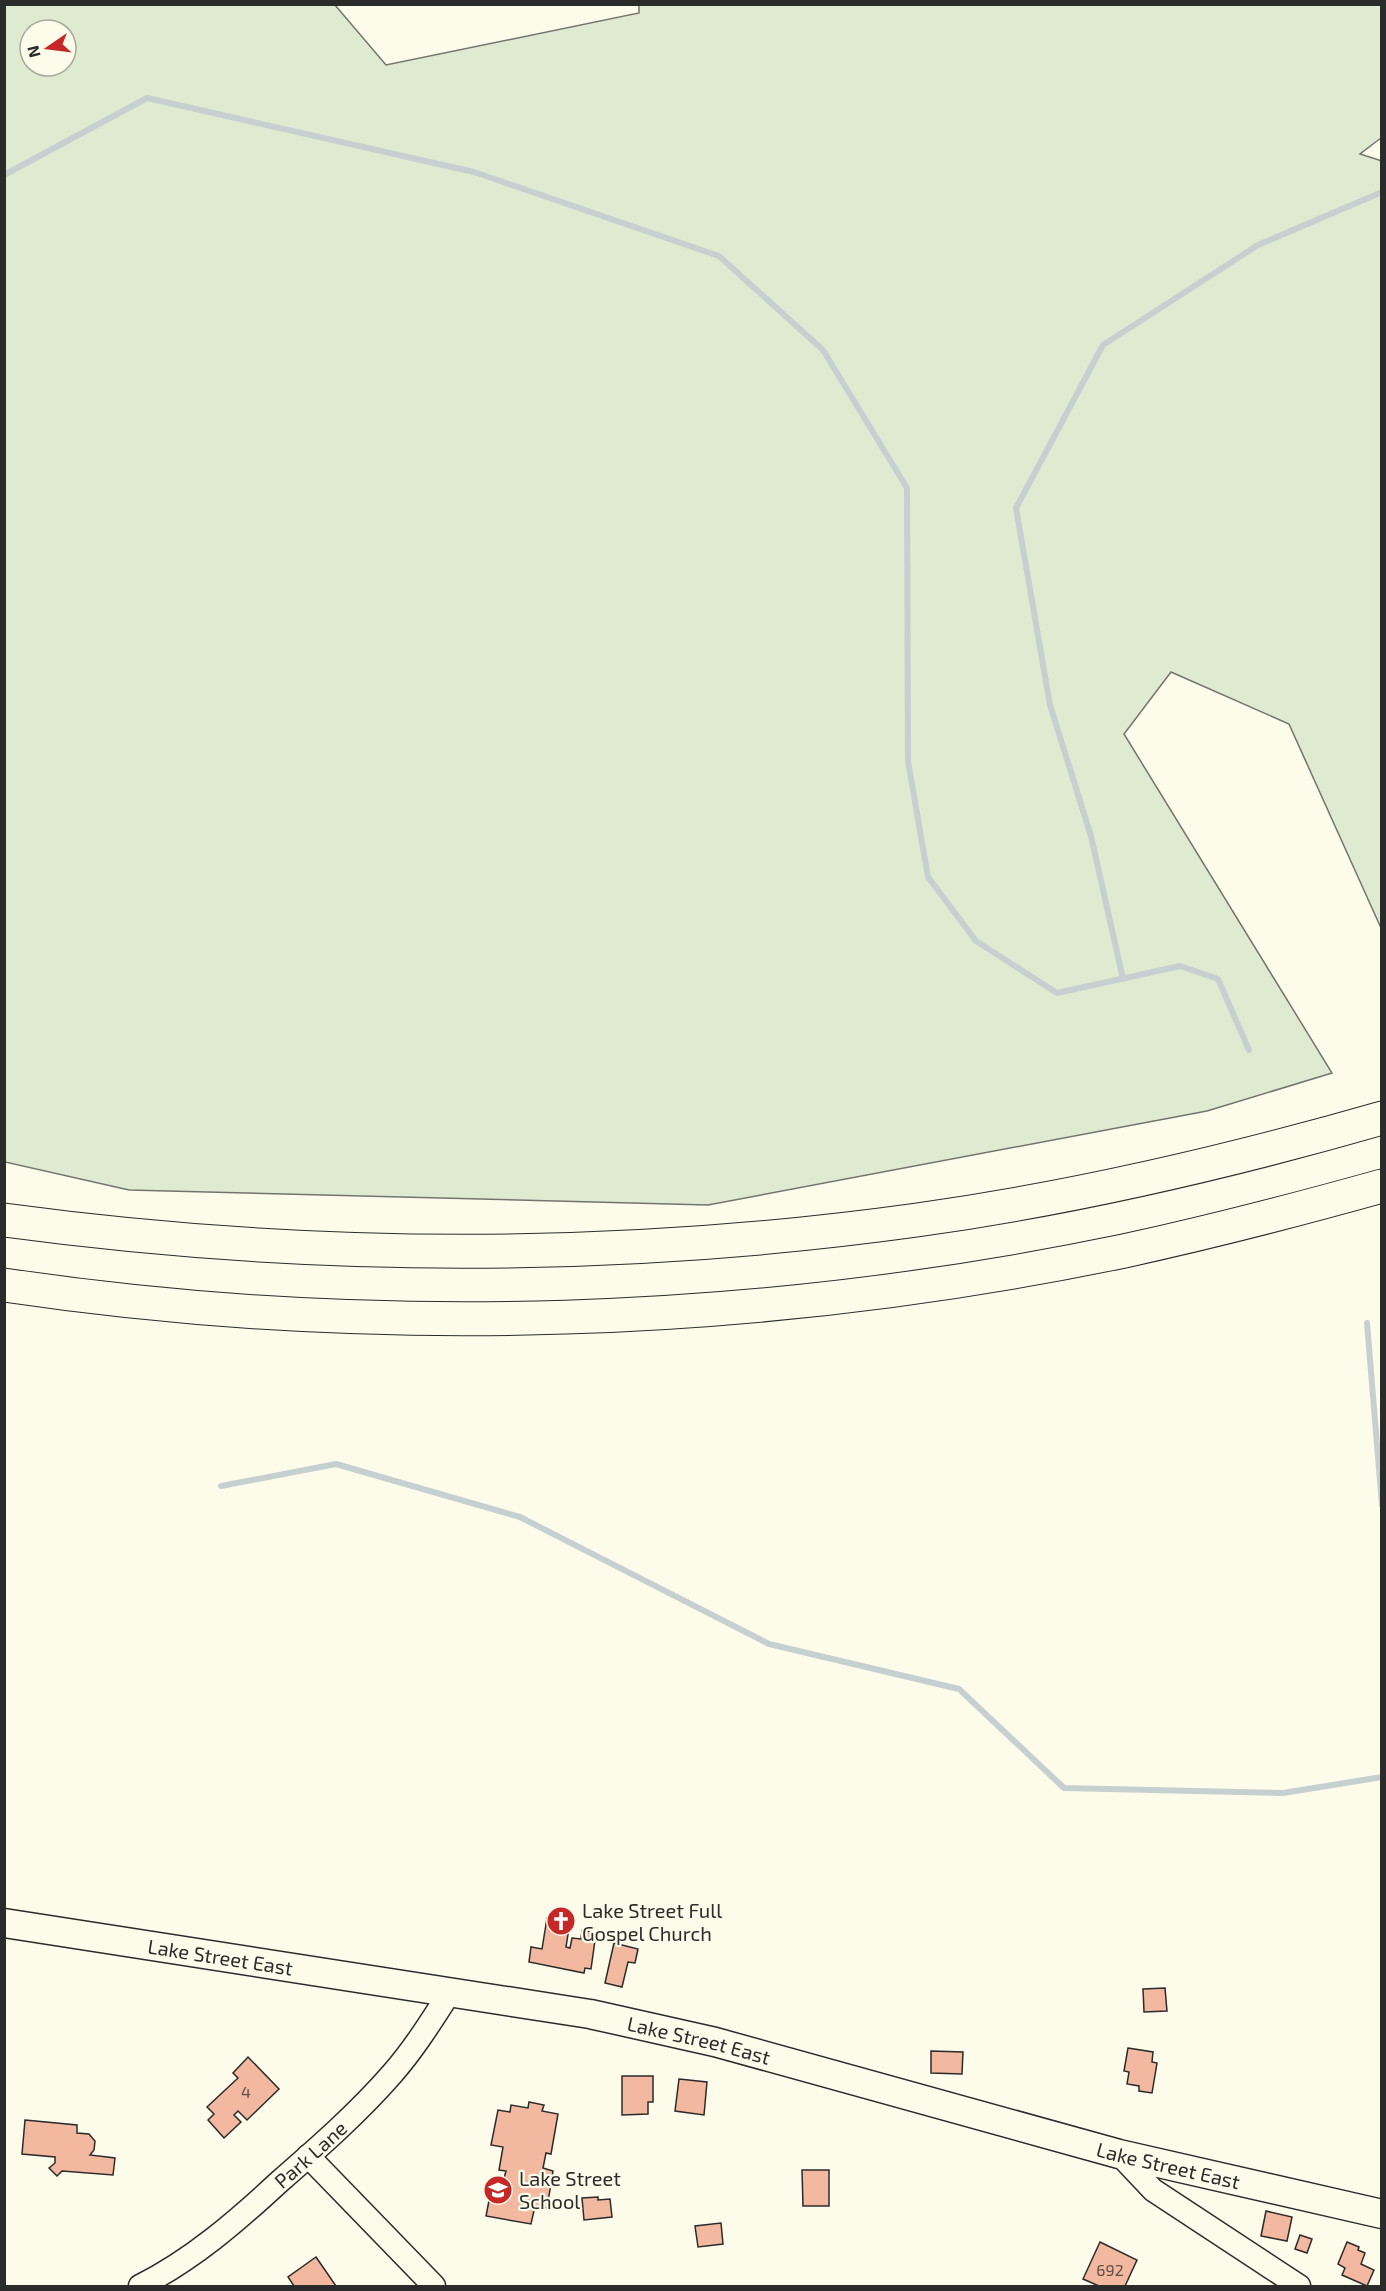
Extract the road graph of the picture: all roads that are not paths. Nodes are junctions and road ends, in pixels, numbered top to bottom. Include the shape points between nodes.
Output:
1 (1382, 1118) edge
2 (1382, 1186) edge
3 (4, 1220) edge
4 (4, 1285) edge
5 (4, 1923) edge
6 (450, 1992) junction
7 (1119, 2154) junction
8 (308, 2156) junction
9 (1382, 2214) edge
10 (140, 2286) edge
11 (434, 2286) edge
12 (1299, 2286) edge

1 - 3 highway via 1219,1162 1036,1200 881,1225 700,1243 534,1251 341,1250 185,1240
2 - 4 highway via 1240,1224 1087,1258 904,1288 723,1307 536,1317 354,1316 188,1306
5 - 6 main road, Lake Street East
6 - 7 main road, Lake Street East via 590,2014 715,2042
6 - 8 street, Park Lane via 393,2073
7 - 9 main road, Lake Street East
7 - 12 street via 1153,2190
8 - 10 street, Park Lane via 196,2252
8 - 11 street

